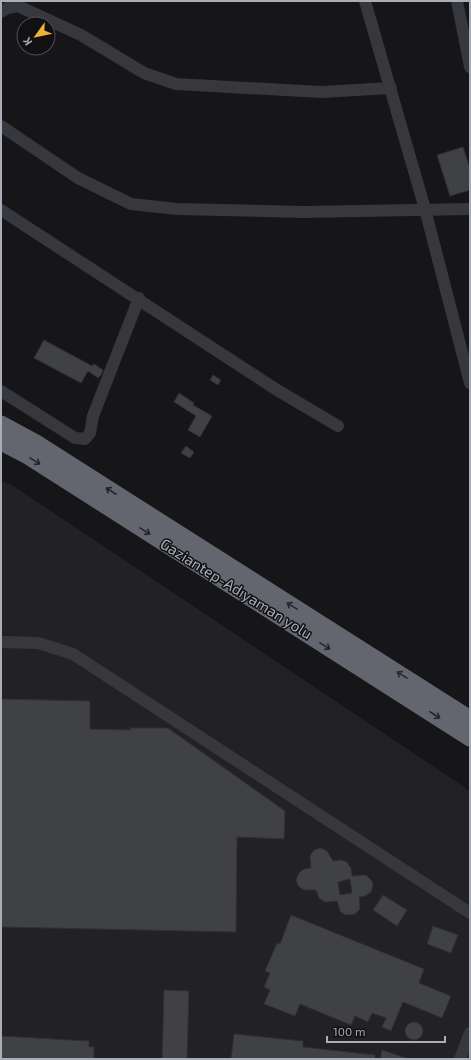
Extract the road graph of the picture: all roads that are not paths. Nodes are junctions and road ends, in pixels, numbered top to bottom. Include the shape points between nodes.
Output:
1 (365, 1) edge
2 (457, 1) edge
3 (1, 12) edge
4 (470, 68) edge
5 (391, 88) junction
6 (1, 126) edge
7 (425, 209) junction
8 (470, 209) edge
9 (1, 210) edge
10 (138, 298) junction
11 (470, 383) edge
12 (1, 391) edge
13 (1, 424) edge
14 (338, 426) dead end
15 (1, 442) edge
16 (1, 642) edge
17 (470, 719) edge
18 (470, 738) edge
19 (470, 913) edge
20 (470, 1033) edge
21 (460, 1059) edge

1 - 5 street
2 - 4 street
3 - 5 street via 18,6 81,35 144,73 176,84 321,92
5 - 7 street
6 - 7 street via 78,178 131,204 177,209 288,211
7 - 8 street
7 - 11 street
9 - 10 street
10 - 12 street via 93,416 90,433 85,439 75,438
10 - 14 street via 278,390
17 -> 13 highway, Gaziantep-Adıyaman yolu via 36,443
15 -> 18 highway, Gaziantep-Adıyaman yolu via 28,456
16 - 19 street via 38,643 73,654
20 - 21 street

